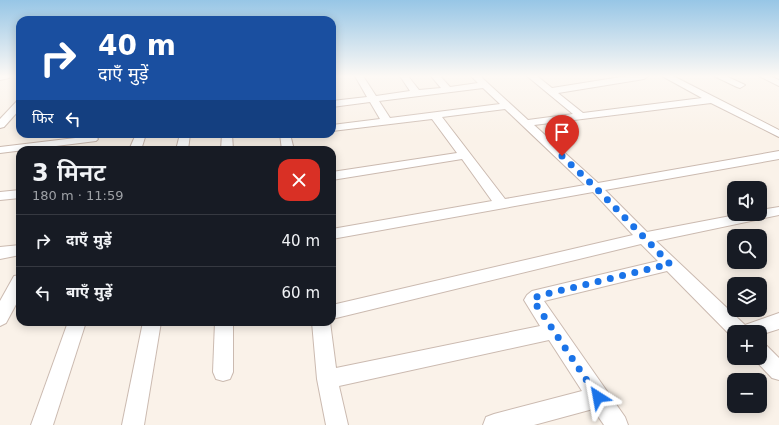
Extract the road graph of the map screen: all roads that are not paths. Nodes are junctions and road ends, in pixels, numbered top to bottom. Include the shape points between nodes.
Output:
1 (371, 96) edge
2 (396, 96) edge
3 (497, 96) edge
4 (556, 96) edge
5 (705, 96) edge
6 (373, 99) junction
7 (713, 100) junction
8 (336, 104) edge
9 (16, 106) edge
10 (508, 106) junction
11 (16, 115) edge
12 (435, 115) junction
13 (4, 116) edge
14 (581, 116) junction
15 (386, 121) junction
16 (526, 123) junction
17 (0, 125) edge
18 (336, 127) edge
19 (779, 134) edge
20 (80, 138) edge
21 (27, 146) edge
22 (16, 148) edge
23 (0, 150) edge
24 (464, 155) junction
25 (779, 155) edge
26 (336, 175) edge
27 (595, 187) junction
28 (16, 194) edge
29 (0, 196) edge
30 (502, 204) junction
31 (779, 211) edge
32 (336, 233) edge
33 (644, 238) junction
34 (16, 251) edge
35 (0, 253) edge
36 (670, 264) junction
37 (16, 288) edge
38 (336, 311) edge
39 (0, 318) edge
40 (779, 321) edge
41 (733, 325) edge
42 (767, 325) edge
43 (76, 326) edge
44 (151, 326) edge
45 (224, 326) edge
46 (321, 326) edge
47 (554, 332) junction
48 (767, 359) edge
49 (779, 371) edge
50 (223, 372) dead end
51 (327, 379) junction
52 (598, 397) junction
53 (42, 425) edge
54 (134, 425) edge
55 (337, 425) edge
56 (494, 425) edge
57 (617, 425) edge

1 - 6 street
2 - 6 street
3 - 10 street
4 - 14 street
5 - 7 street
6 - 8 street
6 - 15 street
7 - 14 street
7 - 19 street
9 - 13 street
10 - 12 street
10 - 16 street
11 - 13 street
12 - 15 street
12 - 24 street
13 - 17 street
14 - 16 street
15 - 18 street
16 - 27 street
20 - 21 street
22 - 23 street
24 - 26 street
24 - 30 street
25 - 27 street
27 - 30 street
27 - 33 street
28 - 29 street
30 - 32 street
31 - 33 street
33 - 36 street
33 - 38 street
34 - 35 street
36 - 41 street
36 - 47 street via 535,297 533,300
37 - 39 street
40 - 42 street
43 - 53 street
44 - 54 street
45 - 50 street
46 - 51 street
47 - 51 street
47 - 52 street
48 - 49 street
51 - 55 street
52 - 56 street
52 - 57 street

